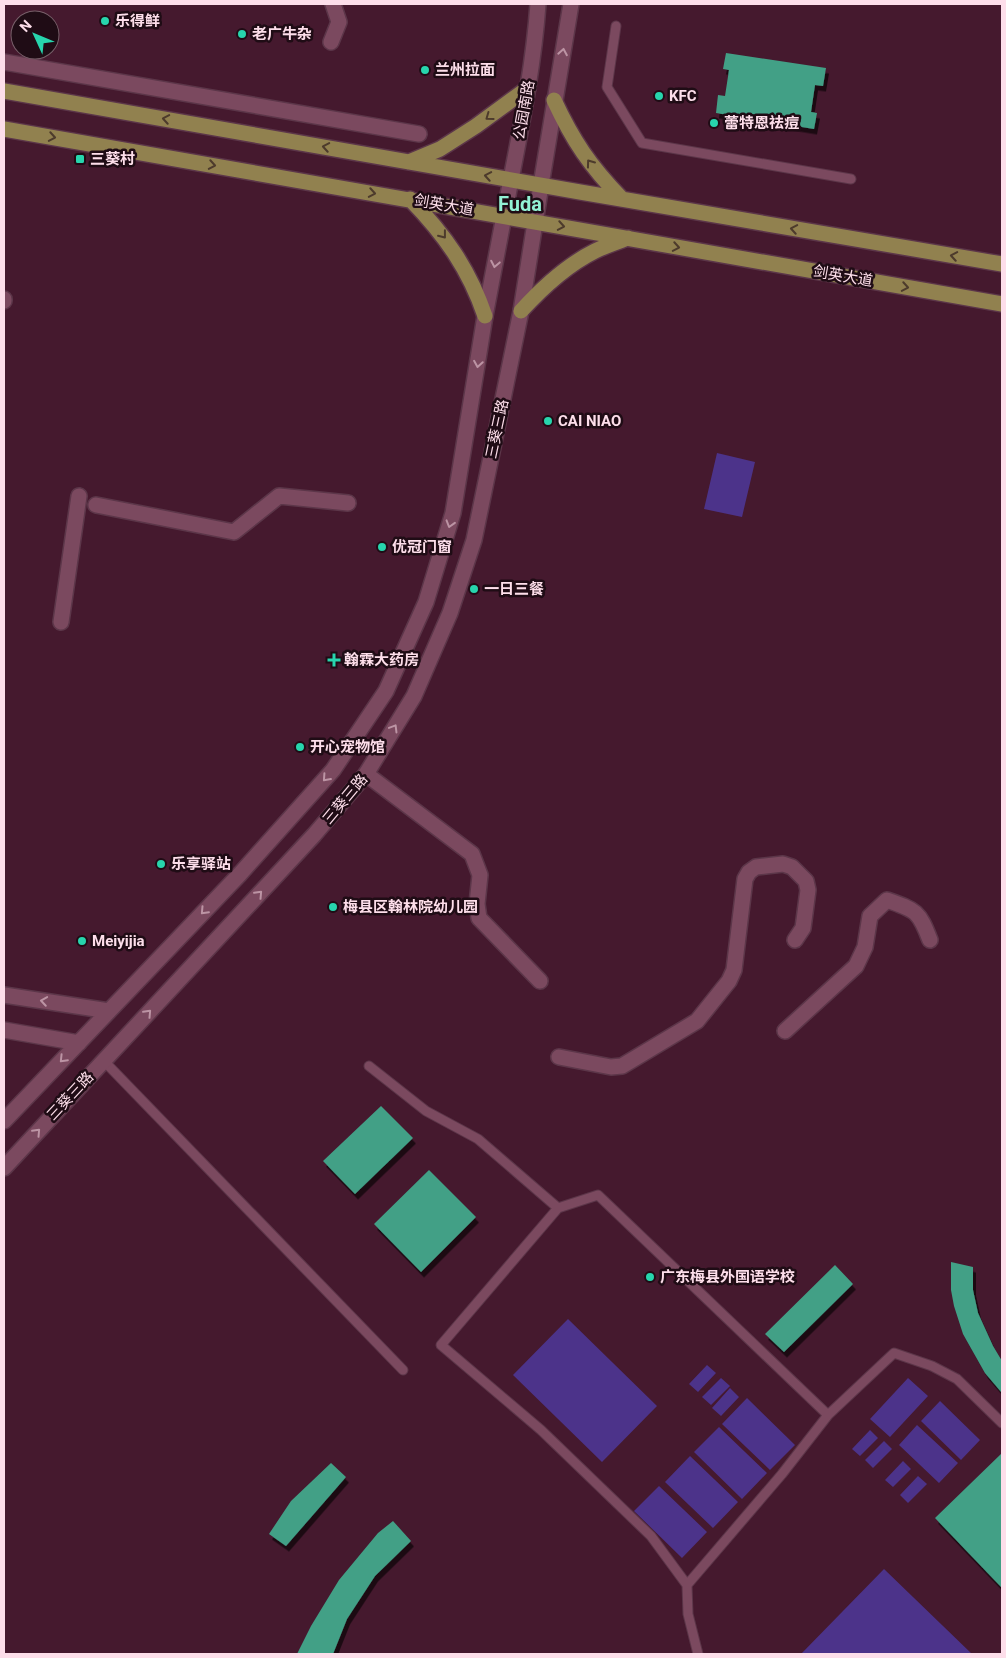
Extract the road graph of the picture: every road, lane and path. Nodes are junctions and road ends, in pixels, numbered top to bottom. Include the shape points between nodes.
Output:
1 (333, 4) edge
2 (538, 4) edge
3 (571, 4) edge
4 (616, 26) dead end
5 (331, 42) dead end
6 (4, 62) edge
7 (528, 88) junction
8 (4, 91) edge
9 (554, 100) junction
10 (4, 129) edge
11 (419, 134) dead end
12 (408, 162) junction
13 (852, 179) dead end
14 (511, 180) junction
15 (541, 185) junction
16 (410, 199) junction
17 (622, 199) junction
18 (504, 216) junction
19 (536, 222) junction
20 (628, 238) junction
21 (1002, 264) edge
22 (1002, 304) edge
23 (521, 311) junction
24 (485, 316) junction
25 (79, 496) dead end
26 (348, 503) dead end
27 (96, 505) dead end
28 (61, 622) dead end
29 (366, 774) junction
30 (795, 940) dead end
31 (930, 940) dead end
32 (540, 980) dead end
33 (4, 995) edge
34 (109, 1011) junction
35 (4, 1030) edge
36 (785, 1031) dead end
37 (79, 1043) junction
38 (559, 1056) dead end
39 (103, 1060) junction
40 (369, 1066) dead end
41 (4, 1122) edge
42 (4, 1168) edge
43 (558, 1208) junction
44 (403, 1370) dead end
45 (828, 1415) junction
46 (1002, 1423) edge
47 (688, 1585) junction
48 (698, 1654) edge

1 - 5 street via 338,22
2 - 7 street, 公园南路
9 -> 3 street, 公园南路
4 - 13 lane via 607,88 642,142
6 - 11 street
7 -> 12 main road via 440,149
7 - 14 street, 公园南路
12 -> 8 main road
9 - 15 street, 公园南路
17 -> 9 main road via 583,154
10 -> 16 main road, 剑英大道
14 -> 12 main road
14 - 15 main road
14 - 18 street, 公园南路
15 - 17 main road
15 - 19 street, 三葵三路
16 - 18 main road, 剑英大道
16 -> 24 main road via 456,253 477,291
21 -> 17 main road
18 - 19 main road, 剑英大道
18 -> 24 street, 三葵三路
19 -> 20 main road, 剑英大道
19 - 23 street, 三葵三路
20 -> 22 main road, 剑英大道
20 - 23 main road via 594,251 568,268 540,290
29 -> 23 street, 三葵三路 via 414,696 450,613 474,540
24 -> 34 street, 三葵三路 via 453,513 426,602 386,691 333,770 240,874
25 - 28 street
26 - 27 street via 279,496 234,532
29 - 32 street via 472,854 480,875 479,918
39 -> 29 street, 三葵三路 via 314,835
30 - 38 street via 803,928 808,890 806,881 792,867 783,864 756,867 745,879 734,970 729,981 697,1020 622,1066 611,1067
31 - 36 street via 921,918 908,907 887,900 870,916 865,948 856,966
34 -> 33 street
34 - 37 street, 三葵三路
35 - 37 street
37 -> 41 street, 三葵三路
42 -> 39 street, 三葵三路
39 - 44 lane
40 - 43 lane via 426,1111 478,1140
43 - 45 lane via 598,1195
43 - 47 lane via 440,1345 541,1430 651,1536
45 - 46 lane via 894,1353 957,1379
45 - 47 lane
47 - 48 lane via 688,1614

